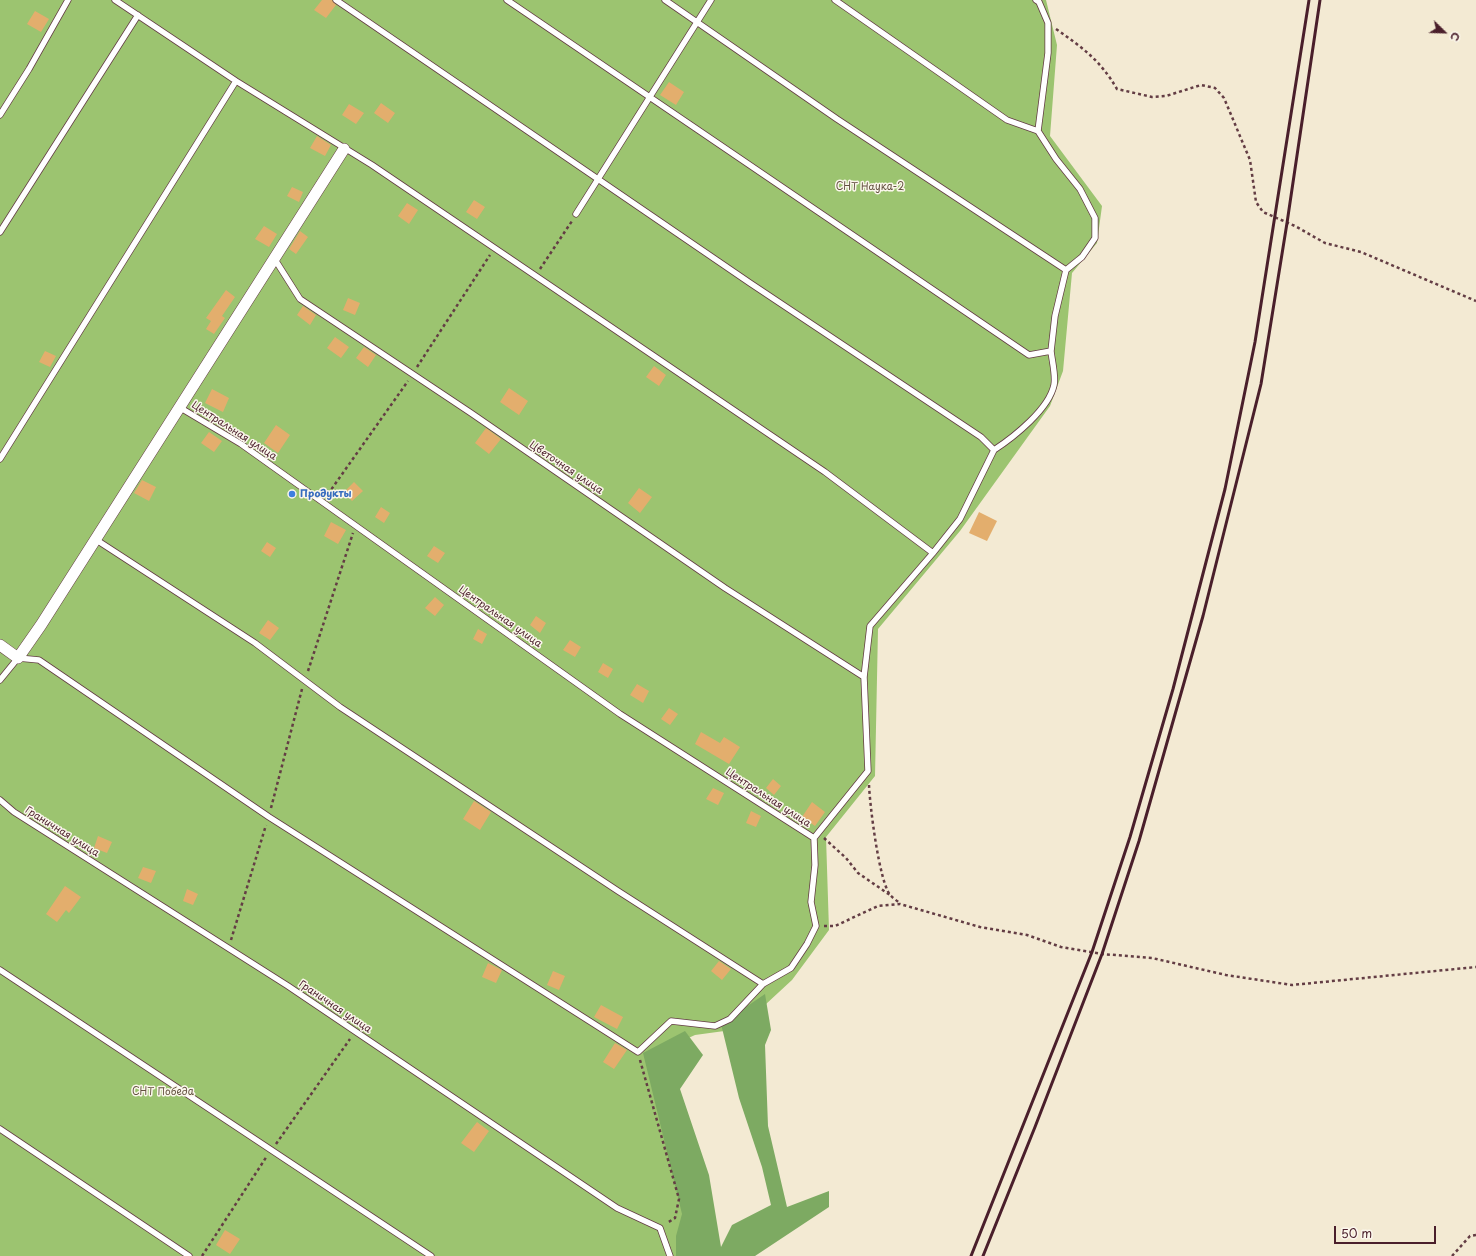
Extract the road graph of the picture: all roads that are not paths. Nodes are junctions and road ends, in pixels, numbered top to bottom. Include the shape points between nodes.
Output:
1 (68, 0) edge
2 (115, 0) edge
3 (336, 0) edge
4 (507, 0) edge
5 (665, 0) edge
6 (711, 0) edge
7 (835, 0) edge
8 (1036, 0) edge
9 (138, 15) junction
10 (698, 23) junction
11 (236, 81) junction
12 (650, 98) junction
13 (0, 115) edge
14 (1038, 131) junction
15 (344, 149) junction
16 (599, 180) junction
17 (576, 214) road end
18 (0, 232) edge
19 (274, 258) junction
20 (1066, 270) junction
21 (1051, 351) junction
22 (179, 406) junction
23 (994, 450) junction
24 (0, 459) edge
25 (95, 539) junction
26 (933, 553) junction
27 (0, 645) edge
28 (18, 658) junction
29 (864, 677) junction
30 (0, 680) edge
31 (0, 800) edge
32 (814, 838) junction
33 (0, 970) edge
34 (763, 984) junction
35 (0, 1129) edge
36 (189, 1256) edge
37 (431, 1256) edge
38 (670, 1256) edge

1 - 13 lane
2 - 9 lane
3 - 16 lane
4 - 12 lane
5 - 10 lane
6 - 10 lane
7 - 14 lane via 1007,120
8 - 14 lane via 1048,23 1048,53
9 - 11 lane
9 - 18 lane
10 - 12 lane
10 - 20 lane
11 - 15 lane
11 - 24 lane
12 - 16 lane
12 - 21 lane via 1029,355
14 - 20 lane via 1080,189 1095,218 1095,238 1082,257
15 - 19 street
15 - 26 lane via 372,165 825,472
16 - 17 lane
16 - 23 lane via 981,437
19 - 22 street
19 - 29 lane, Цветочная улица via 300,299 725,588
20 - 21 lane via 1055,316
21 - 23 lane via 1055,384 1047,402 1009,440
22 - 25 street
22 - 32 lane, Центральная улица via 241,444 620,714
23 - 26 lane via 960,518
25 - 28 street
25 - 34 lane via 254,643 360,720
26 - 29 lane via 870,626
27 - 28 street
28 - 30 lane
28 - 34 lane via 39,660 269,817 638,1052 671,1022 715,1026 730,1019
29 - 32 lane via 868,771
31 - 38 lane, Граничная улица via 14,812 288,986 617,1208 660,1228
32 - 34 lane via 816,865 811,902 816,926 791,968
33 - 37 lane
35 - 36 lane

